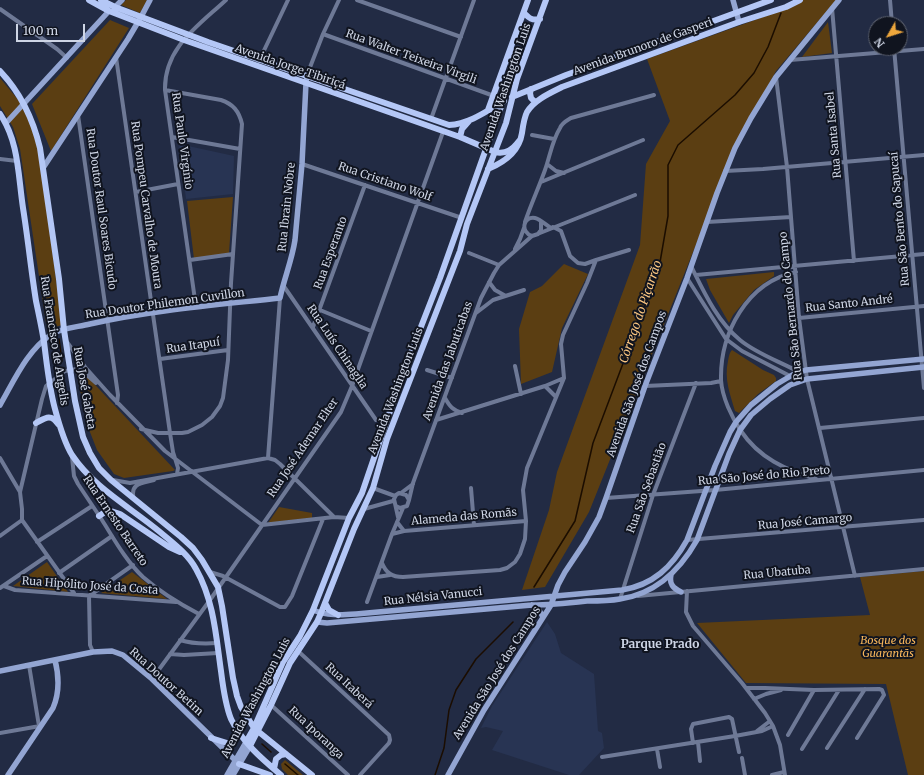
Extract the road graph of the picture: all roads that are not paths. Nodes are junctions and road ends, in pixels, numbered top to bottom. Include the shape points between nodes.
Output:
1 (88, 0) edge
2 (101, 0) edge
3 (122, 0) edge
4 (150, 0) edge
5 (226, 0) edge
6 (288, 0) edge
7 (339, 0) edge
8 (357, 0) edge
9 (474, 0) edge
10 (528, 0) edge
11 (546, 0) edge
12 (733, 0) edge
13 (771, 0) edge
14 (800, 0) edge
15 (839, 0) edge
16 (890, 0) edge
17 (115, 7) junction
18 (832, 8) junction
19 (0, 10) edge
20 (109, 11) junction
21 (736, 12) junction
22 (524, 13) junction
23 (891, 16) edge
24 (540, 19) junction
25 (140, 20) junction
26 (739, 22) junction
27 (189, 34) junction
28 (323, 34) junction
29 (461, 37) junction
30 (184, 40) junction
31 (511, 49) junction
32 (924, 49) edge
33 (908, 50) edge
34 (868, 53) edge
35 (895, 56) edge
36 (116, 57) junction
37 (835, 57) junction
38 (67, 58) junction
39 (260, 59) junction
40 (790, 60) junction
41 (257, 65) junction
42 (0, 71) edge
43 (308, 75) junction
44 (776, 77) junction
45 (446, 79) junction
46 (517, 79) junction
47 (306, 82) junction
48 (531, 89) junction
49 (165, 90) junction
50 (654, 95) dead end
51 (494, 96) junction
52 (514, 96) junction
53 (504, 101) junction
54 (537, 101) junction
55 (24, 103) junction
56 (488, 110) junction
57 (500, 110) junction
58 (78, 113) junction
59 (0, 114) edge
60 (431, 119) junction
61 (469, 121) junction
62 (6, 123) junction
63 (443, 132) junction
64 (532, 135) dead end
65 (172, 137) junction
66 (460, 137) junction
67 (554, 139) junction
68 (644, 140) dead end
69 (519, 141) junction
70 (499, 143) junction
71 (240, 149) junction
72 (486, 149) junction
73 (495, 152) junction
74 (924, 155) edge
75 (904, 156) junction
76 (0, 159) edge
77 (17, 161) junction
78 (846, 162) junction
79 (302, 164) junction
80 (547, 164) junction
81 (786, 167) junction
82 (43, 168) junction
83 (488, 169) junction
84 (726, 171) junction
85 (565, 173) junction
86 (541, 182) junction
87 (178, 184) junction
88 (365, 185) junction
89 (136, 192) junction
90 (635, 195) dead end
91 (418, 204) junction
92 (530, 207) junction
93 (791, 217) junction
94 (462, 218) junction
95 (535, 218) junction
96 (541, 222) junction
97 (564, 222) junction
98 (706, 222) junction
99 (525, 224) junction
100 (552, 227) junction
101 (561, 231) junction
102 (540, 232) junction
103 (532, 236) junction
104 (629, 250) dead end
105 (469, 253) dead end
106 (512, 253) junction
107 (233, 254) junction
108 (924, 254) edge
109 (912, 255) junction
110 (190, 260) junction
111 (596, 260) junction
112 (854, 261) junction
113 (499, 266) junction
114 (691, 266) junction
115 (796, 266) junction
116 (796, 272) junction
117 (696, 275) junction
118 (688, 278) junction
119 (489, 282) junction
120 (283, 285) junction
121 (524, 290) dead end
122 (505, 295) junction
123 (280, 298) junction
124 (230, 304) junction
125 (917, 306) junction
126 (924, 306) edge
127 (196, 307) junction
128 (320, 310) junction
129 (476, 313) junction
130 (153, 314) junction
131 (799, 318) junction
132 (108, 320) junction
133 (313, 327) junction
134 (64, 330) junction
135 (729, 330) junction
136 (371, 331) junction
137 (726, 339) junction
138 (65, 340) junction
139 (44, 341) junction
140 (228, 350) junction
141 (160, 359) junction
142 (923, 359) edge
143 (515, 366) dead end
144 (923, 367) edge
145 (70, 370) junction
146 (427, 370) dead end
147 (806, 370) junction
148 (799, 372) junction
149 (790, 376) junction
150 (452, 378) junction
151 (564, 378) junction
152 (807, 379) junction
153 (721, 381) junction
154 (696, 383) junction
155 (48, 384) junction
156 (352, 386) junction
157 (545, 386) junction
158 (645, 386) junction
159 (924, 388) edge
160 (521, 394) junction
161 (110, 396) junction
162 (556, 397) junction
163 (445, 398) junction
164 (117, 403) junction
165 (0, 405) edge
166 (462, 413) junction
167 (924, 418) edge
168 (376, 420) dead end
169 (436, 420) junction
170 (736, 422) junction
171 (36, 423) junction
172 (59, 425) junction
173 (820, 428) junction
174 (141, 429) junction
175 (740, 430) junction
176 (170, 433) junction
177 (72, 454) junction
178 (0, 458) edge
179 (268, 458) junction
180 (175, 459) junction
181 (924, 470) edge
182 (192, 472) junction
183 (177, 474) junction
184 (160, 478) junction
185 (295, 478) junction
186 (819, 479) junction
187 (832, 479) junction
188 (111, 480) junction
189 (413, 483) junction
190 (372, 488) junction
191 (471, 488) dead end
192 (706, 490) junction
193 (715, 490) junction
194 (20, 492) junction
195 (362, 493) junction
196 (401, 493) junction
197 (653, 495) junction
198 (395, 496) junction
199 (606, 498) junction
200 (135, 500) junction
201 (409, 500) junction
202 (393, 501) junction
203 (92, 506) junction
204 (396, 506) junction
205 (403, 508) junction
206 (364, 509) junction
207 (99, 516) junction
208 (334, 518) junction
209 (349, 518) junction
210 (323, 519) junction
211 (398, 519) junction
212 (22, 520) junction
213 (924, 520) edge
214 (526, 521) junction
215 (262, 525) junction
216 (347, 525) junction
217 (474, 525) junction
218 (843, 527) junction
219 (354, 529) junction
220 (404, 531) junction
221 (392, 534) junction
222 (0, 536) edge
223 (112, 536) junction
224 (687, 540) junction
225 (697, 540) junction
226 (37, 542) junction
227 (185, 554) junction
228 (47, 556) junction
229 (382, 563) junction
230 (133, 566) junction
231 (924, 569) edge
232 (210, 572) junction
233 (59, 573) junction
234 (390, 574) junction
235 (671, 575) junction
236 (855, 576) junction
237 (377, 577) junction
238 (225, 578) junction
239 (2, 587) edge
240 (218, 587) junction
241 (622, 590) junction
242 (684, 592) junction
243 (74, 593) junction
244 (89, 596) junction
245 (554, 596) junction
246 (631, 597) junction
247 (620, 599) junction
248 (210, 600) junction
249 (176, 602) junction
250 (367, 602) dead end
251 (325, 603) junction
252 (532, 605) junction
253 (551, 605) junction
254 (313, 610) junction
255 (321, 613) junction
256 (199, 614) junction
257 (338, 615) junction
258 (543, 617) junction
259 (317, 622) junction
260 (180, 640) junction
261 (217, 642) junction
262 (230, 651) junction
263 (298, 651) junction
264 (93, 652) junction
265 (218, 653) junction
266 (170, 654) junction
267 (55, 660) junction
268 (29, 665) junction
269 (0, 671) edge
270 (152, 680) junction
271 (746, 688) junction
272 (865, 689) junction
273 (785, 690) junction
274 (814, 690) junction
275 (839, 690) junction
276 (754, 699) junction
277 (271, 705) junction
278 (770, 721) junction
279 (40, 726) junction
280 (772, 726) junction
281 (237, 729) junction
282 (256, 730) junction
283 (755, 732) junction
284 (0, 734) edge
285 (788, 735) dead end
286 (736, 736) junction
287 (211, 738) junction
288 (857, 738) dead end
289 (695, 743) junction
290 (248, 744) junction
291 (827, 748) dead end
292 (657, 749) junction
293 (802, 749) dead end
294 (739, 752) dead end
295 (286, 754) junction
296 (602, 757) dead end
297 (742, 758) dead end
298 (700, 760) dead end
299 (237, 762) junction
300 (660, 767) dead end
301 (274, 769) junction
302 (785, 773) edge
303 (8, 775) edge
304 (227, 775) edge
305 (233, 775) edge
306 (270, 775) edge
307 (281, 775) edge
308 (312, 775) edge
309 (348, 775) edge
310 (360, 775) edge
311 (448, 775) edge
312 (745, 775) edge
313 (772, 775) edge

1 - 20 main road, Avenida Jorge Tibiriçá
2 - 17 main road, Avenida Jorge Tibiriçá
3 - 17 main road
4 - 25 main road
5 - 27 street, Rua Paulo Virgínio
6 - 39 street
7 - 28 street
8 - 29 street
9 - 29 street
10 - 22 main road, Avenida Washington Luis
11 - 24 main road, Avenida Washington Luis
12 - 21 main road
13 - 21 main road, Avenida Brunoro de Gasperi
14 - 26 main road, Avenida Brunoro de Gasperi
15 - 18 main road, Avenida São José dos Campos
16 - 23 street
17 - 25 main road, Avenida Jorge Tibiriçá
18 - 37 street, Rua Santa Isabel
18 - 40 main road, Avenida São José dos Campos
19 - 38 street
20 - 25 main road, Avenida Jorge Tibiriçá
20 - 38 main road
21 - 26 main road
21 - 48 main road, Avenida Brunoro de Gasperi
22 - 24 main road via 531,19
22 - 31 main road, Avenida Washington Luis
24 - 46 main road, Avenida Washington Luis
25 - 27 main road, Avenida Jorge Tibiriçá
25 - 30 main road, Avenida Jorge Tibiriçá
25 - 36 main road
26 - 54 main road, Avenida Brunoro de Gasperi via 562,86
27 - 30 street, Rua Paulo Virgínio
27 - 39 main road, Avenida Jorge Tibiriçá
28 - 43 street
28 - 45 street, Rua Walter Teixeira Virgili
29 - 45 street
30 - 41 main road, Avenida Jorge Tibiriçá
30 - 49 street, Rua Paulo Virgínio via 168,64
31 - 51 main road
31 - 53 main road, Avenida Washington Luis via 512,68
32 - 33 street
34 - 37 street
35 - 75 street, Rua São Bento do Sapucaí
36 - 58 main road
36 - 89 street, Rua Pompeu Carvalho de Moura
37 - 40 street
37 - 78 street, Rua Santa Isabel
38 - 55 main road
39 - 41 street
39 - 43 main road, Avenida Jorge Tibiriçá
40 - 44 main road, Avenida São José dos Campos
41 - 47 main road, Avenida Jorge Tibiriçá
42 - 55 main road, Rua José Gabeta
43 - 47 main road, Rua Ibrain Nobre
43 - 60 main road, Avenida Jorge Tibiriçá
44 - 81 street, Rua São Bernardo do Campo
44 - 84 main road, Avenida São José dos Campos via 751,118
45 - 51 street, Rua Walter Teixeira Virgili
45 - 60 street
46 - 48 main road via 523,87
46 - 52 main road, Avenida Washington Luis
47 - 63 main road, Avenida Jorge Tibiriçá
47 - 79 main road, Rua Ibrain Nobre
48 - 52 main road, Avenida Brunoro de Gasperi
48 - 54 main road via 530,98
49 - 65 street, Rua Paulo Virgínio
49 - 71 street via 221,100 235,107 242,124
50 - 67 street via 571,118 562,125
51 - 56 main road
52 - 53 main road, Avenida Brunoro de Gasperi
52 - 70 main road, Avenida Washington Luis
53 - 56 main road, Avenida Brunoro de Gasperi
53 - 57 main road, Avenida Washington Luis
54 - 69 main road, Avenida Brunoro de Gasperi via 527,112
55 - 62 main road
55 - 82 main road, Rua José Gabeta via 36,132
56 - 61 main road, Avenida Brunoro de Gasperi
57 - 70 main road via 506,114
57 - 72 main road, Avenida Washington Luis
58 - 82 main road
58 - 132 street, Rua Doutor Raul Soares Bicudo
59 - 62 main road, Rua Francisco de Angelis
60 - 61 main road, Avenida Jorge Tibiriçá via 449,125
61 - 66 main road via 462,129
62 - 77 main road, Rua Francisco de Angelis
63 - 66 main road, Avenida Jorge Tibiriçá
63 - 91 street, Rua José Ademar Elter
64 - 67 street
65 - 71 street
65 - 87 street, Rua Paulo Virgínio
66 - 72 main road, Avenida Jorge Tibiriçá
67 - 80 street
68 - 85 street
69 - 73 main road via 508,151 501,154
69 - 83 main road, Avenida Brunoro de Gasperi via 511,156
70 - 73 main road, Avenida Washington Luis
71 - 107 street
72 - 73 main road
72 - 94 main road, Avenida Washington Luis
73 - 83 main road, Avenida Washington Luis
74 - 75 street
75 - 78 street
75 - 109 street, Rua São Bento do Sapucaí
76 - 77 street
77 - 139 main road, Rua Francisco de Angelis
78 - 81 street
78 - 112 street, Rua Santa Isabel
79 - 88 street, Rua Cristiano Wolf
79 - 120 main road, Rua Ibrain Nobre via 293,252
80 - 85 street via 556,171
80 - 86 street
81 - 84 street
81 - 93 street, Rua São Bernardo do Campo
82 - 134 main road, Rua José Gabeta
83 - 190 main road, Avenida Washington Luis via 467,224 460,251 387,439
84 - 98 main road, Avenida São José dos Campos
85 - 86 street
86 - 92 street
87 - 89 street
87 - 110 street, Rua Paulo Virgínio
88 - 91 street, Rua Cristiano Wolf
88 - 128 street, Rua Esperanto
89 - 130 street, Rua Pompeu Carvalho de Moura
90 - 97 street
91 - 94 street, Rua Cristiano Wolf
91 - 136 street, Rua José Ademar Elter
92 - 95 street
92 - 99 street
93 - 98 street
93 - 115 street, Rua São Bernardo do Campo
94 - 195 main road, Avenida Washington Luis via 402,373
95 - 96 street
95 - 99 street via 530,218
96 - 100 street
96 - 102 street
97 - 100 street
97 - 101 street
98 - 114 main road, Avenida São José dos Campos
99 - 103 street via 526,233
99 - 106 street
100 - 101 street
100 - 102 street
101 - 111 street via 574,261 585,264
102 - 103 street
103 - 106 street
104 - 111 street
105 - 113 street
106 - 113 street, Avenida das Jabuticabas
107 - 110 street
107 - 124 street
108 - 109 street
109 - 112 street
109 - 125 street, Rua São Bento do Sapucaí
110 - 127 street, Rua Paulo Virgínio
111 - 151 street via 563,335 561,344
112 - 115 street
113 - 119 street, Avenida das Jabuticabas
114 - 117 street
114 - 118 main road, Avenida São José dos Campos
115 - 116 street, Rua São Bernardo do Campo
115 - 117 street
116 - 131 street, Rua São Bernardo do Campo
116 - 135 street via 774,279 751,297
117 - 135 street
118 - 137 street
118 - 158 main road, Avenida São José dos Campos
119 - 122 street via 495,290
119 - 129 street, Avenida das Jabuticabas
120 - 123 main road, Rua Ibrain Nobre
120 - 133 street, Rua Luís Chinaglia
121 - 122 street
122 - 129 street via 486,304
123 - 124 main road, Rua Doutor Philemon Cuvillon
123 - 179 street, Rua Ibrain Nobre
124 - 127 main road, Rua Doutor Philemon Cuvillon
124 - 140 street
125 - 126 street, Rua Santo André
125 - 131 street, Rua Santo André
125 - 142 street, Rua São Bento do Sapucaí
127 - 130 main road, Rua Doutor Philemon Cuvillon
128 - 133 street, Rua Esperanto
128 - 136 street
129 - 150 street, Avenida das Jabuticabas
130 - 132 main road, Rua Doutor Philemon Cuvillon
130 - 141 street, Rua Pompeu Carvalho de Moura
131 - 147 street, Rua São Bernardo do Campo
132 - 134 main road, Rua Doutor Philemon Cuvillon
132 - 164 street, Rua Doutor Raul Soares Bicudo
133 - 156 street, Rua Luís Chinaglia
134 - 138 main road, Rua José Gabeta
134 - 139 main road, Rua Doutor Philemon Cuvillon via 55,332
135 - 137 street
135 - 148 street via 763,355
136 - 156 street, Rua José Ademar Elter
137 - 149 street via 742,351
137 - 153 street
138 - 145 main road, Rua José Gabeta
138 - 161 street
139 - 155 main road, Rua Francisco de Angelis
139 - 165 main road, Rua Doutor Philemon Cuvillon via 17,375
140 - 141 street, Rua Itapuí
140 - 176 street via 226,384 220,406 212,417 197,428 182,433
141 - 176 street, Rua Pompeu Carvalho de Moura
142 - 144 street, Rua São Bento do Sapucaí
142 - 147 main road, Rua Nélsia Vanucci
143 - 160 street
144 - 152 main road, Rua Nélsia Vanucci
144 - 159 street, Rua São Bento do Sapucaí
145 - 155 street
145 - 161 street via 78,368
145 - 188 main road, Rua José Gabeta via 83,437 90,453
146 - 150 street
147 - 148 main road, Rua Nélsia Vanucci
147 - 152 street, Rua São Bernardo do Campo
148 - 149 main road, Rua Nélsia Vanucci
149 - 170 main road, Rua Nélsia Vanucci via 762,396
150 - 163 street, Avenida das Jabuticabas
151 - 157 street
151 - 162 street
152 - 173 street, Rua São Bernardo do Campo
152 - 175 main road, Rua Nélsia Vanucci via 790,385 770,399 751,415
153 - 154 street
153 - 170 street
154 - 158 street
154 - 197 street, Rua São Sebastião
155 - 171 street
155 - 172 main road, Rua Francisco de Angelis
156 - 168 street, Rua Luís Chinaglia
156 - 185 street, Rua José Ademar Elter via 341,412
157 - 160 street
157 - 162 street
158 - 199 main road, Avenida São José dos Campos
160 - 166 street
161 - 164 street
162 - 214 street via 527,468 523,490
163 - 166 street via 454,410
163 - 169 street, Avenida das Jabuticabas
164 - 174 street
166 - 169 street
167 - 173 street
169 - 189 street, Avenida das Jabuticabas
170 - 175 street
170 - 192 main road, Rua Nélsia Vanucci
171 - 172 main road via 50,417
171 - 194 street
172 - 177 main road, Rua Francisco de Angelis
173 - 187 street, Rua São Bernardo do Campo
174 - 176 street
174 - 180 street
175 - 186 street via 754,447 771,461
175 - 193 main road, Rua Nélsia Vanucci
176 - 180 street, Rua Pompeu Carvalho de Moura
177 - 203 street, Rua Ernesto Barreto via 74,476
177 - 227 main road, Rua Francisco de Angelis via 101,487 141,516
178 - 194 street
179 - 182 street
179 - 185 street via 277,461
180 - 182 street
180 - 183 street, Rua Pompeu Carvalho de Moura
181 - 187 street, Rua São José do Rio Preto
182 - 183 street
182 - 215 street
183 - 184 street
184 - 188 street via 130,483
184 - 200 street via 135,486
185 - 208 street
185 - 215 street, Rua José Ademar Elter
186 - 187 street, Rua São José do Rio Preto
186 - 193 street, Rua São José do Rio Preto
187 - 218 street, Rua São Bernardo do Campo
188 - 200 main road, Rua José Gabeta
189 - 196 street
189 - 201 street, Avenida das Jabuticabas
190 - 195 main road via 368,487
190 - 198 street
190 - 206 main road, Avenida Washington Luis
191 - 217 street
192 - 193 street, Rua São José do Rio Preto
192 - 197 street, Rua São José do Rio Preto
192 - 224 main road, Rua Nélsia Vanucci
193 - 225 main road, Rua Nélsia Vanucci
194 - 212 street
195 - 209 main road, Avenida Washington Luis
196 - 198 street
196 - 201 street
197 - 199 street, Rua São José do Rio Preto
197 - 241 street, Rua São Sebastião
198 - 202 street
199 - 245 main road, Avenida São José dos Campos via 599,517 565,572
200 - 232 main road, Rua José Gabeta via 193,548
201 - 205 street
202 - 204 street
202 - 206 street
203 - 207 street, Rua Ernesto Barreto
203 - 226 street
204 - 205 street
204 - 211 street
205 - 211 street
206 - 219 main road, Avenida Washington Luis
207 - 223 street, Rua Ernesto Barreto
207 - 227 main road via 108,510 120,514 169,547
208 - 209 street
208 - 210 street
209 - 216 main road, Avenida Washington Luis
210 - 215 street
210 - 238 street via 287,605 283,608
211 - 220 street, Alameda das Romãs
211 - 221 street
212 - 222 street
212 - 226 street
213 - 218 street, Rua José Camargo
214 - 217 street, Alameda das Romãs
214 - 234 street via 525,539 520,554 507,568 410,577 396,577
215 - 238 street, Rua José Ademar Elter
216 - 219 main road
216 - 254 main road, Avenida Washington Luis
217 - 220 street, Alameda das Romãs
218 - 225 street, Rua José Camargo
218 - 236 street, Rua São Bernardo do Campo
219 - 251 main road, Avenida Washington Luis
220 - 221 street, Alameda das Romãs
221 - 229 street
223 - 230 street, Rua Ernesto Barreto
223 - 233 street
224 - 225 street, Rua José Camargo
224 - 241 main road, Rua Nélsia Vanucci via 677,557 654,579 638,587
225 - 235 main road, Rua Nélsia Vanucci
226 - 228 street
227 - 248 main road, Rua Francisco de Angelis via 196,568
228 - 233 street
228 - 239 street
229 - 234 street
229 - 237 street
230 - 244 street
230 - 249 street, Rua Ernesto Barreto via 142,577
231 - 236 street, Rua Ubatuba
232 - 238 street
232 - 240 main road, Rua José Gabeta
233 - 243 street
234 - 237 street
235 - 242 main road via 672,585
235 - 246 main road, Rua Nélsia Vanucci via 648,591
236 - 242 street, Rua Ubatuba
237 - 250 street
238 - 240 street, Rua José Ademar Elter
239 - 243 street, Rua Hipólito José da Costa
240 - 248 street, Rua José Ademar Elter
240 - 262 main road, Rua José Gabeta
241 - 245 main road, Rua Nélsia Vanucci
241 - 247 street, Rua São Sebastião
242 - 246 street, Rua Ubatuba
242 - 271 street via 686,612 693,626
243 - 244 street, Rua Hipólito José da Costa
244 - 249 street, Rua Hipólito José da Costa
244 - 264 street via 90,645
245 - 253 main road, Avenida São José dos Campos
245 - 257 main road, Rua Nélsia Vanucci
246 - 247 main road, Rua Nélsia Vanucci
247 - 253 main road, Rua Nélsia Vanucci
248 - 256 street, Rua José Ademar Elter
248 - 261 main road, Rua Francisco de Angelis
249 - 256 street, Rua Ernesto Barreto
251 - 255 main road, Avenida Washington Luis
251 - 257 main road via 329,610
252 - 253 main road, Rua Nélsia Vanucci
252 - 258 main road
252 - 259 main road, Rua Nélsia Vanucci
253 - 258 main road, Avenida São José dos Campos
254 - 255 main road, Rua Nélsia Vanucci
254 - 282 main road, Avenida Washington Luis via 283,662
255 - 257 main road, Rua Nélsia Vanucci
255 - 259 main road, Avenida Washington Luis
256 - 260 street, Rua José Ademar Elter
258 - 311 main road, Avenida São José dos Campos via 484,710
259 - 263 main road, Avenida Washington Luis
260 - 261 street via 203,644
260 - 266 street, Rua José Ademar Elter
261 - 262 main road via 225,644
261 - 265 main road, Rua Francisco de Angelis
262 - 282 main road, Rua José Gabeta via 237,696 243,711
263 - 277 main road, Avenida Washington Luis
263 - 310 street, Rua Itaberá via 389,735 389,743
264 - 267 main road, Rua Doutor Betim
264 - 270 main road, Rua Doutor Betim via 112,651 123,655
265 - 266 street
265 - 281 main road, Rua Francisco de Angelis via 227,706
266 - 270 street, Rua José Ademar Elter
267 - 268 main road, Rua Doutor Betim
267 - 279 main road via 58,693 53,708
268 - 269 main road, Rua Doutor Betim
268 - 279 street
270 - 287 main road, Rua Doutor Betim
271 - 273 street
271 - 276 street
272 - 275 street
272 - 288 street via 879,688 884,695
272 - 291 street
273 - 274 street
273 - 276 street
274 - 275 street
274 - 285 street
275 - 293 street
276 - 278 street
277 - 282 main road, Avenida Washington Luis
277 - 309 street, Rua Iporanga
278 - 280 street
278 - 283 street
279 - 284 street
279 - 303 main road
280 - 283 street
280 - 302 street via 780,745
281 - 287 main road via 234,741 229,744
281 - 290 main road, Rua Francisco de Angelis
282 - 290 main road, Avenida Washington Luis
282 - 295 main road, Rua José Gabeta
283 - 286 street
286 - 289 street
286 - 289 street via 732,719 727,716 693,724 691,729
286 - 294 street
287 - 299 main road, Rua Doutor Betim
289 - 292 street
289 - 298 street
290 - 299 main road, Avenida Washington Luis
290 - 301 main road, Rua Francisco de Angelis
292 - 296 street
292 - 300 street
295 - 301 main road via 276,759
295 - 308 main road, Rua José Gabeta
297 - 312 street
299 - 304 main road, Avenida Washington Luis
299 - 305 main road, Avenida Washington Luis
299 - 306 main road
301 - 307 main road, Rua Francisco de Angelis
302 - 313 street

